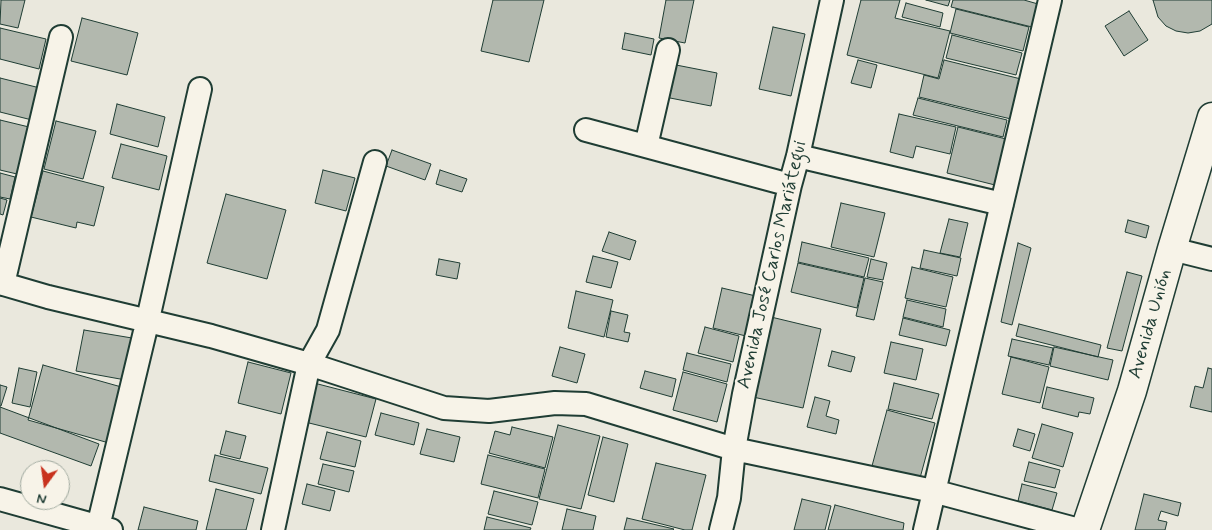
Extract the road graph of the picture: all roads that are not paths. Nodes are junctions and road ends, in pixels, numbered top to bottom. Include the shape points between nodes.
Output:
1 (832, 0) edge
2 (1050, 0) edge
3 (61, 38) dead end
4 (668, 50) dead end
5 (200, 89) dead end
6 (1212, 117) edge
7 (586, 130) dead end
8 (646, 146) junction
9 (798, 156) junction
10 (375, 162) dead end
11 (790, 185) junction
12 (1002, 204) junction
13 (1172, 248) junction
14 (1212, 260) edge
15 (2, 284) edge
16 (148, 320) junction
17 (309, 364) junction
18 (734, 449) junction
19 (933, 491) junction
20 (0, 500) edge
21 (105, 528) edge
22 (273, 530) edge
23 (721, 530) edge
24 (925, 530) edge
25 (1079, 530) edge
26 (1085, 530) edge

1 - 9 street, Avenida José Carlos Mariátegui
2 - 12 street
3 - 15 street
4 - 8 street
5 - 16 street
6 - 13 main road, Avenida Unión
7 - 8 street
8 - 11 street
9 - 11 street, Avenida José Carlos Mariátegui
9 - 12 street
10 - 17 street via 328,330
11 - 18 street, Avenida José Carlos Mariátegui
12 - 19 street
13 - 14 street
13 - 26 main road, Avenida Unión via 1132,391
15 - 16 street
16 - 17 street
16 - 21 street
17 - 18 street via 444,408 489,411 555,403 586,404
17 - 22 street
18 - 19 street
18 - 23 street, Avenida José Carlos Mariátegui via 729,498
19 - 24 street
19 - 25 street
20 - 21 street

